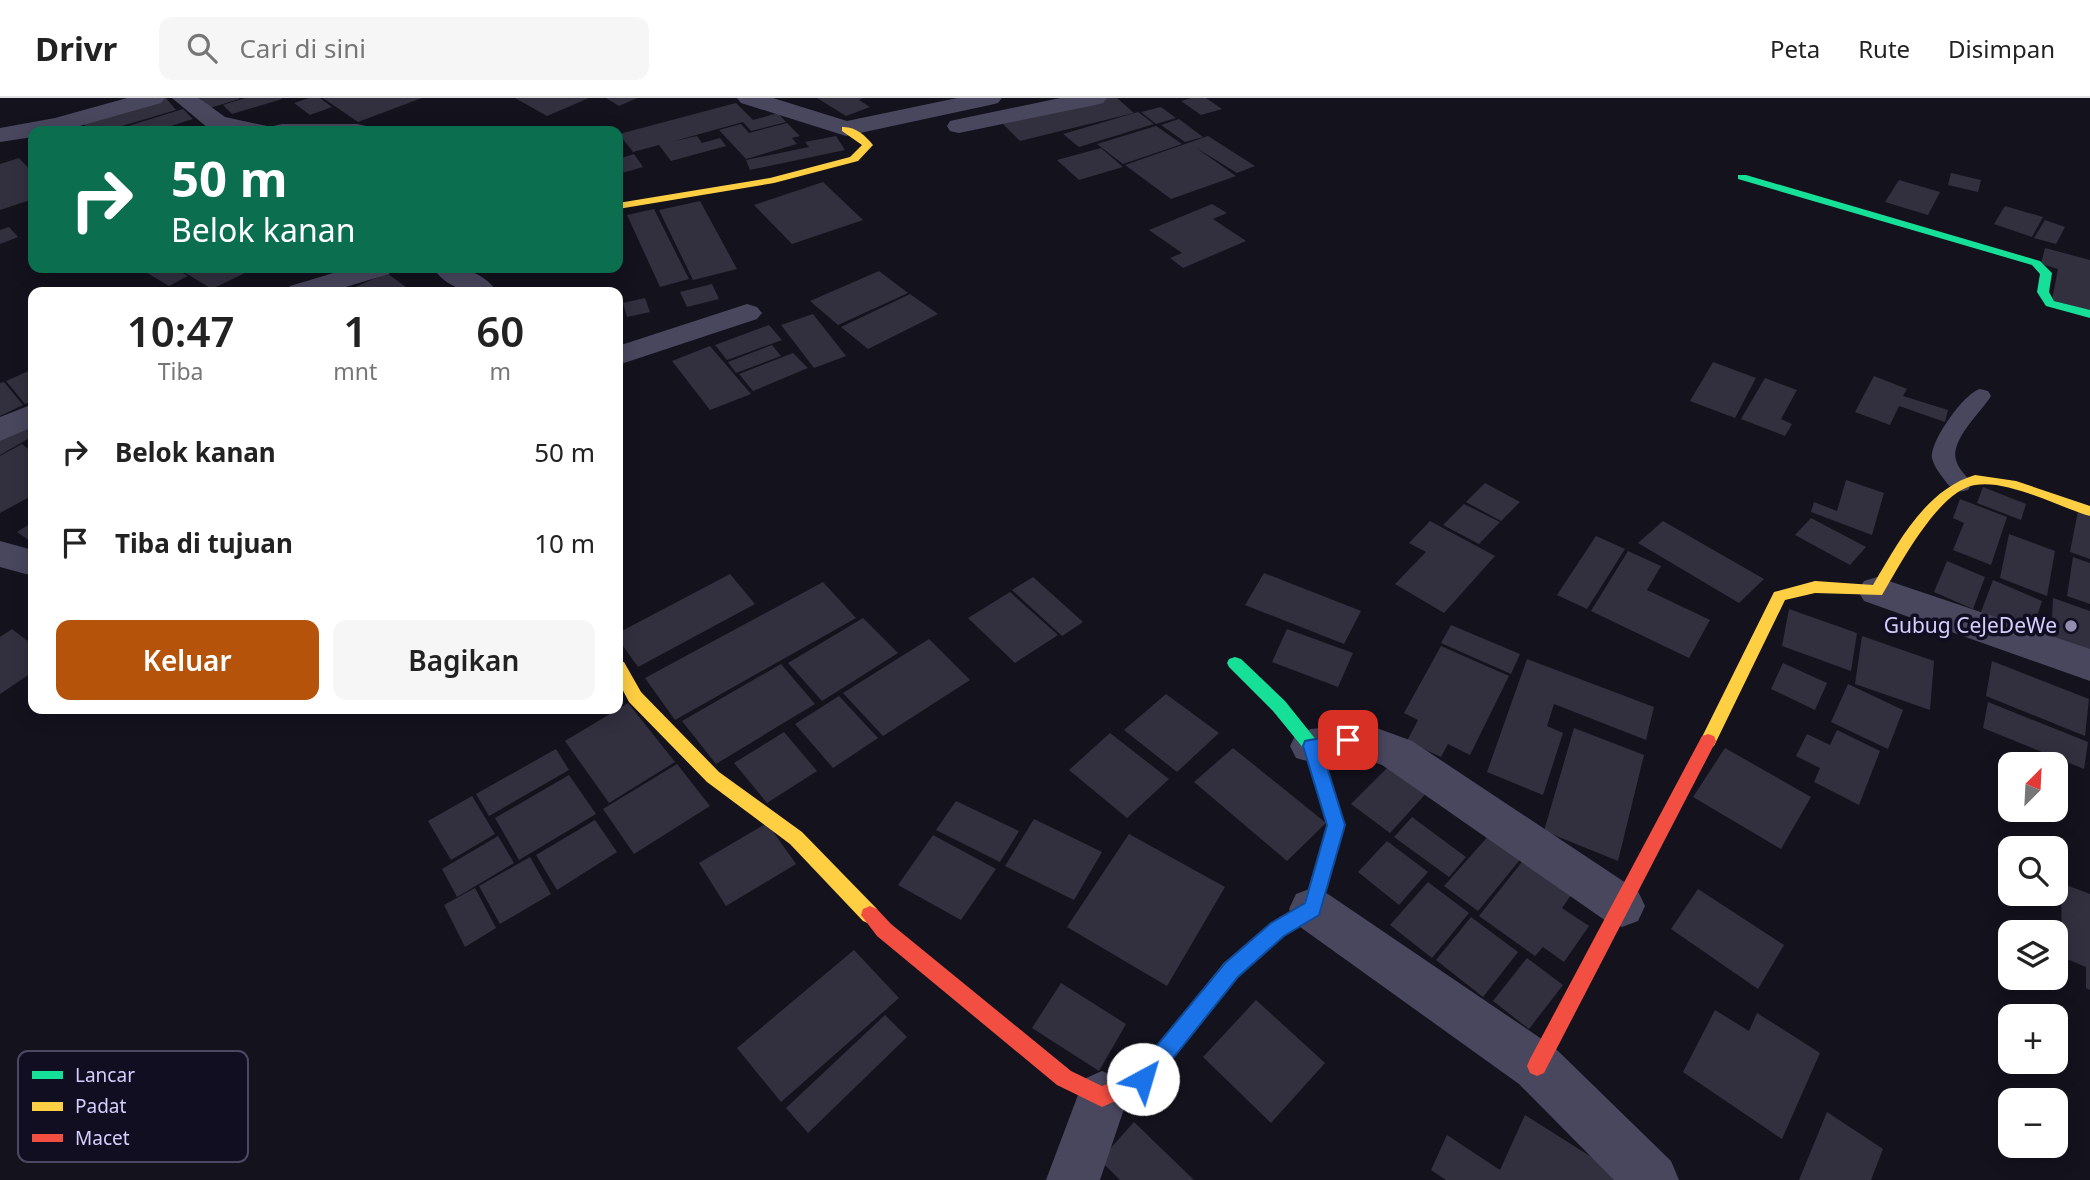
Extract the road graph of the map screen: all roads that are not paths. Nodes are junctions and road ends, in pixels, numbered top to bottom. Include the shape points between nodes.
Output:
1 (153, 98) edge
2 (184, 98) edge
3 (749, 98) edge
4 (990, 98) edge
5 (1095, 98) edge
6 (52, 126) edge
7 (232, 126) edge
8 (846, 129) junction
9 (28, 130) edge
10 (0, 135) edge
11 (868, 145) junction
12 (1742, 177) dead end
13 (623, 205) edge
14 (363, 273) edge
15 (455, 273) edge
16 (316, 287) edge
17 (476, 287) edge
18 (747, 313) dead end
19 (2090, 314) edge
20 (623, 354) edge
21 (1980, 396) dead end
22 (28, 416) edge
23 (0, 430) edge
24 (1960, 484) junction
25 (2090, 510) edge
26 (0, 554) edge
27 (28, 562) edge
28 (1877, 591) junction
29 (1235, 663) dead end
30 (2090, 665) edge
31 (623, 676) edge
32 (1311, 746) junction
33 (1622, 906) junction
34 (1312, 909) junction
35 (1536, 1066) junction
36 (1102, 1097) junction
37 (1073, 1180) edge
38 (1653, 1180) edge

1 - 6 street
2 - 7 street via 217,123
3 - 8 street
4 - 8 street
5 - 11 street
8 - 11 street
9 - 10 street
11 - 13 street via 854,159 770,181
12 - 19 street via 2036,263 2046,273 2043,292 2050,303
14 - 16 street
15 - 17 street
18 - 20 street
21 - 24 lane via 1943,451
22 - 23 street
24 - 25 street via 1975,480 2000,485
24 - 28 street via 1912,534
26 - 27 street
28 - 30 street
28 - 33 street via 1819,585 1779,596
29 - 32 street
31 - 36 street via 635,697 713,777 796,838 884,930 1063,1078
32 - 33 street via 1348,740 1376,743 1397,753
32 - 34 street via 1336,825
33 - 35 street
34 - 35 street
34 - 36 street via 1277,930 1231,970 1143,1079
35 - 38 street
36 - 37 street

